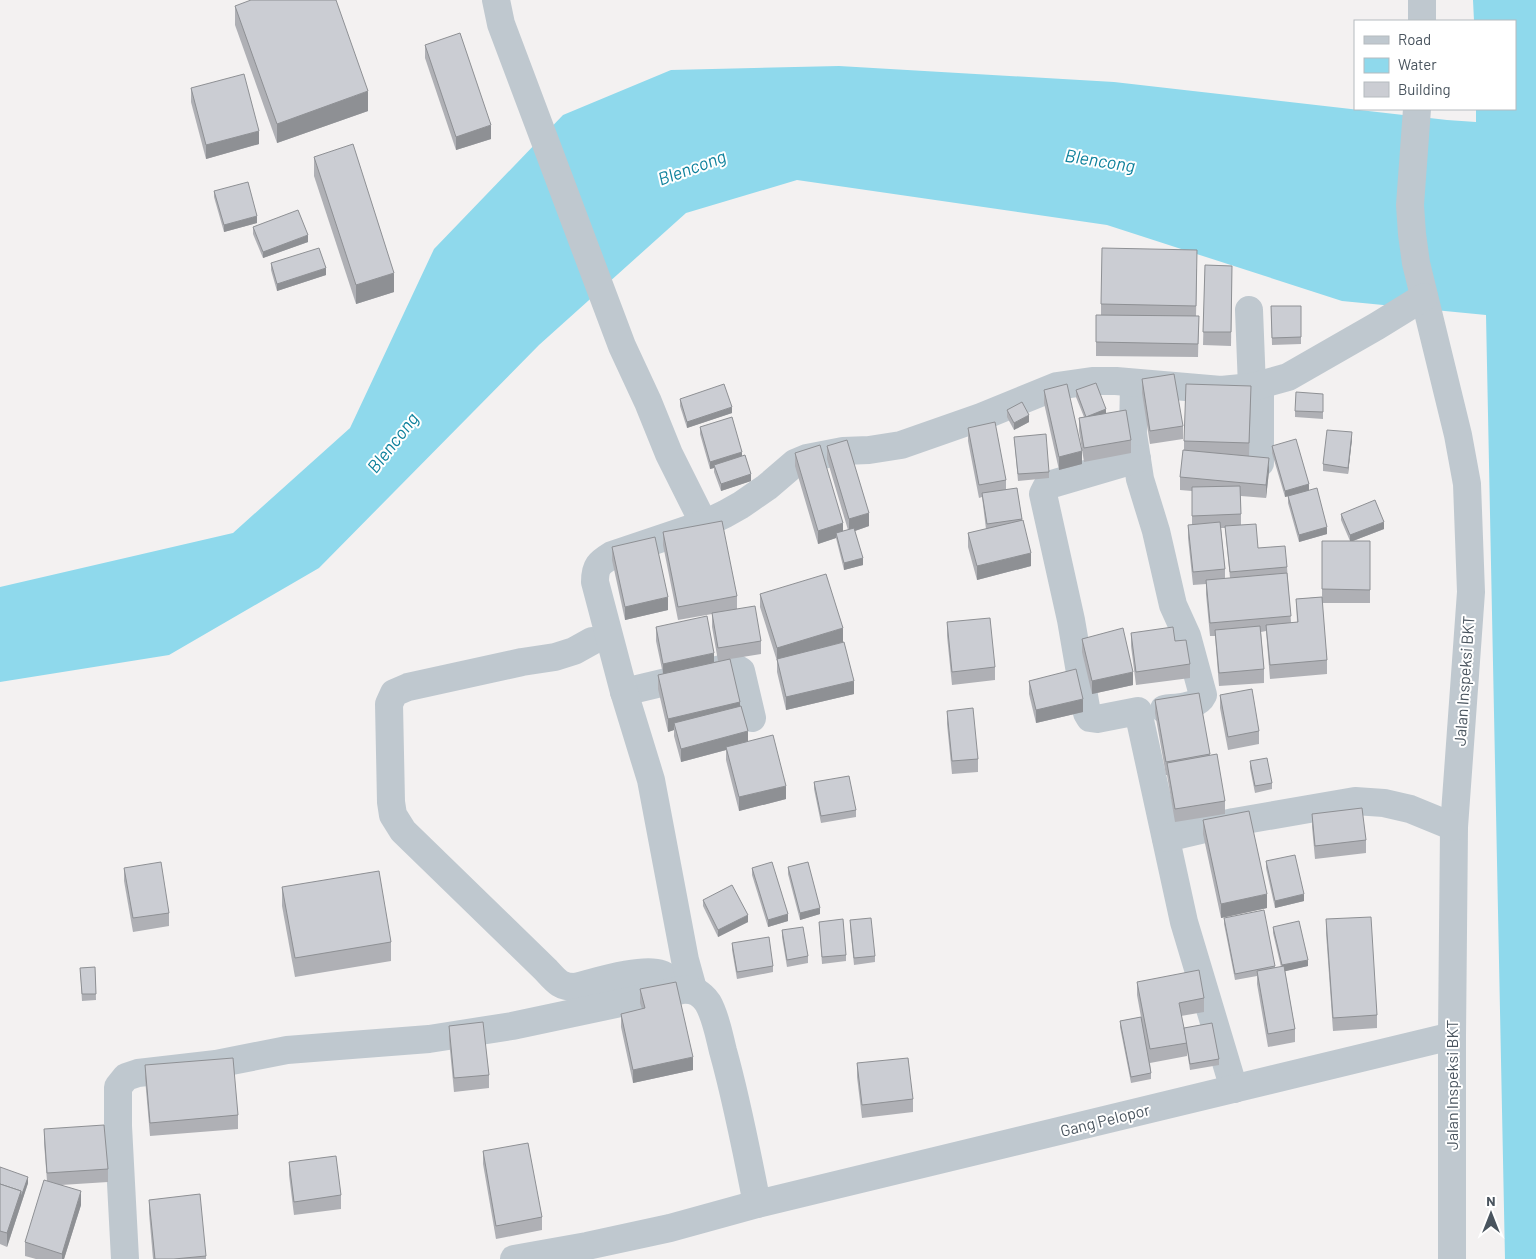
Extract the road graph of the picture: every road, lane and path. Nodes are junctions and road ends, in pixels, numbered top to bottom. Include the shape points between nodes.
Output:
1 (496, 0) edge
2 (1422, 0) edge
3 (1422, 20) edge
4 (1416, 110) edge
5 (1424, 297) junction
6 (1249, 310) dead end
7 (1134, 383) junction
8 (1256, 386) junction
9 (1137, 459) junction
10 (1260, 463) edge
11 (704, 524) junction
12 (592, 641) dead end
13 (624, 692) junction
14 (1139, 714) junction
15 (752, 718) dead end
16 (1454, 827) junction
17 (1166, 838) junction
18 (684, 990) junction
19 (1452, 1036) junction
20 (1234, 1090) junction
21 (758, 1204) junction
22 (126, 1259) edge
23 (514, 1259) edge
24 (1452, 1259) edge

1 - 11 street via 502,24 622,346 669,454
2 - 3 street
4 - 5 street, Jalan Inspeksi BKT via 1410,205 1416,263
5 - 8 street via 1288,377
5 - 16 street, Jalan Inspeksi BKT via 1467,484 1471,592
6 - 8 street
7 - 8 street via 1221,390
7 - 9 street via 1133,434
7 - 11 street via 1092,382 1057,386 902,445 807,458 795,463 741,505
8 - 10 street
9 - 14 street via 1173,605 1187,636 1203,696 1196,704
9 - 14 street via 1052,484 1043,494 1087,713 1090,718 1097,719 1138,711
11 - 13 street via 612,555 595,571 595,582
12 - 18 street via 555,657 408,687 394,693 390,704 393,815 404,831 555,981 565,987 575,987 646,972 661,974
13 - 15 street via 736,668 741,671
13 - 18 street via 653,789 685,960
14 - 17 street
16 - 17 street via 1410,809 1355,801 1234,822
16 - 19 street, Jalan Inspeksi BKT
17 - 20 street via 1184,922
18 - 21 street via 700,994 714,1018 732,1083
18 - 22 street via 512,1026 429,1038 288,1050 126,1077 118,1087
19 - 20 street, Gang Pelopor
19 - 24 street, Jalan Inspeksi BKT
20 - 21 street, Gang Pelopor
21 - 23 street, Gang Pelopor via 670,1228

